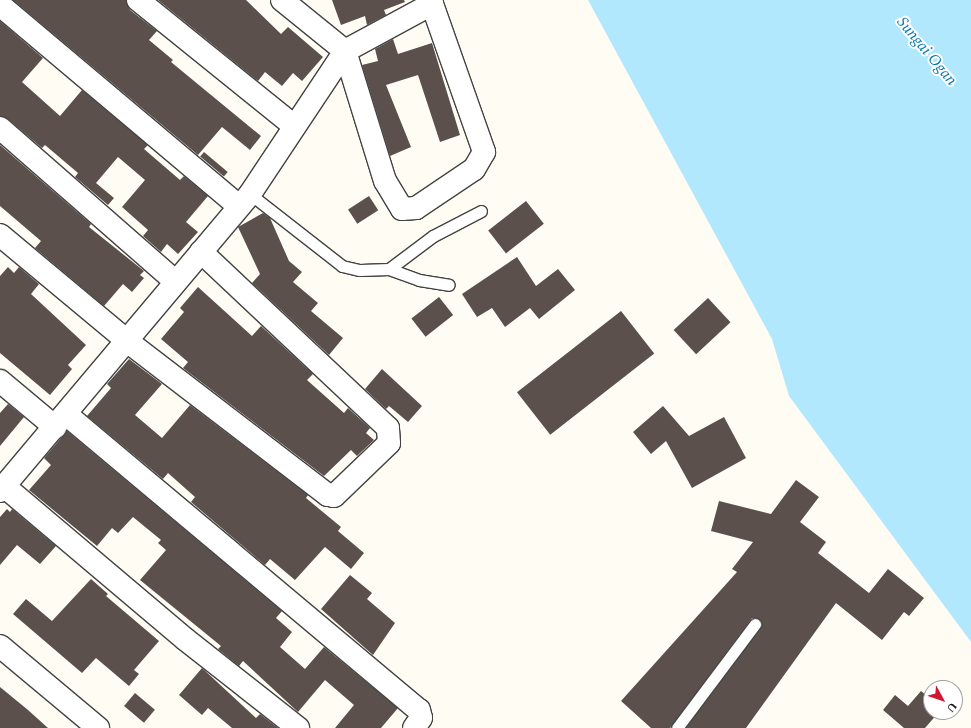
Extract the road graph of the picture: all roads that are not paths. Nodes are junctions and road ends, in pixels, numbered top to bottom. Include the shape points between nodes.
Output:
1 (138, 0) edge
2 (282, 0) edge
3 (432, 2) edge
4 (0, 5) edge
5 (346, 51) junction
6 (294, 126) junction
7 (0, 128) edge
8 (245, 200) junction
9 (481, 211) dead end
10 (0, 235) edge
11 (201, 252) junction
12 (389, 269) junction
13 (175, 281) junction
14 (449, 285) dead end
15 (127, 341) junction
16 (0, 381) edge
17 (61, 421) junction
18 (2, 488) edge
19 (754, 624) dead end
20 (0, 646) edge
21 (98, 728) edge
22 (298, 728) edge
23 (414, 728) edge
24 (677, 728) edge

1 - 6 street
2 - 5 street
3 - 5 street
3 - 5 street via 484,152 474,170 416,208 402,208 385,181
4 - 8 street
5 - 6 street
6 - 8 street
7 - 13 street
8 - 11 street
8 - 12 lane via 342,266 360,270
9 - 12 lane via 433,236
10 - 15 street
11 - 13 street
11 - 15 street via 388,428 389,443 334,496 328,495
12 - 14 lane via 419,280
13 - 15 street
15 - 17 street
16 - 17 street
17 - 18 street
17 - 23 street via 419,710 421,718
18 - 22 street via 185,639
19 - 24 lane
20 - 21 street

